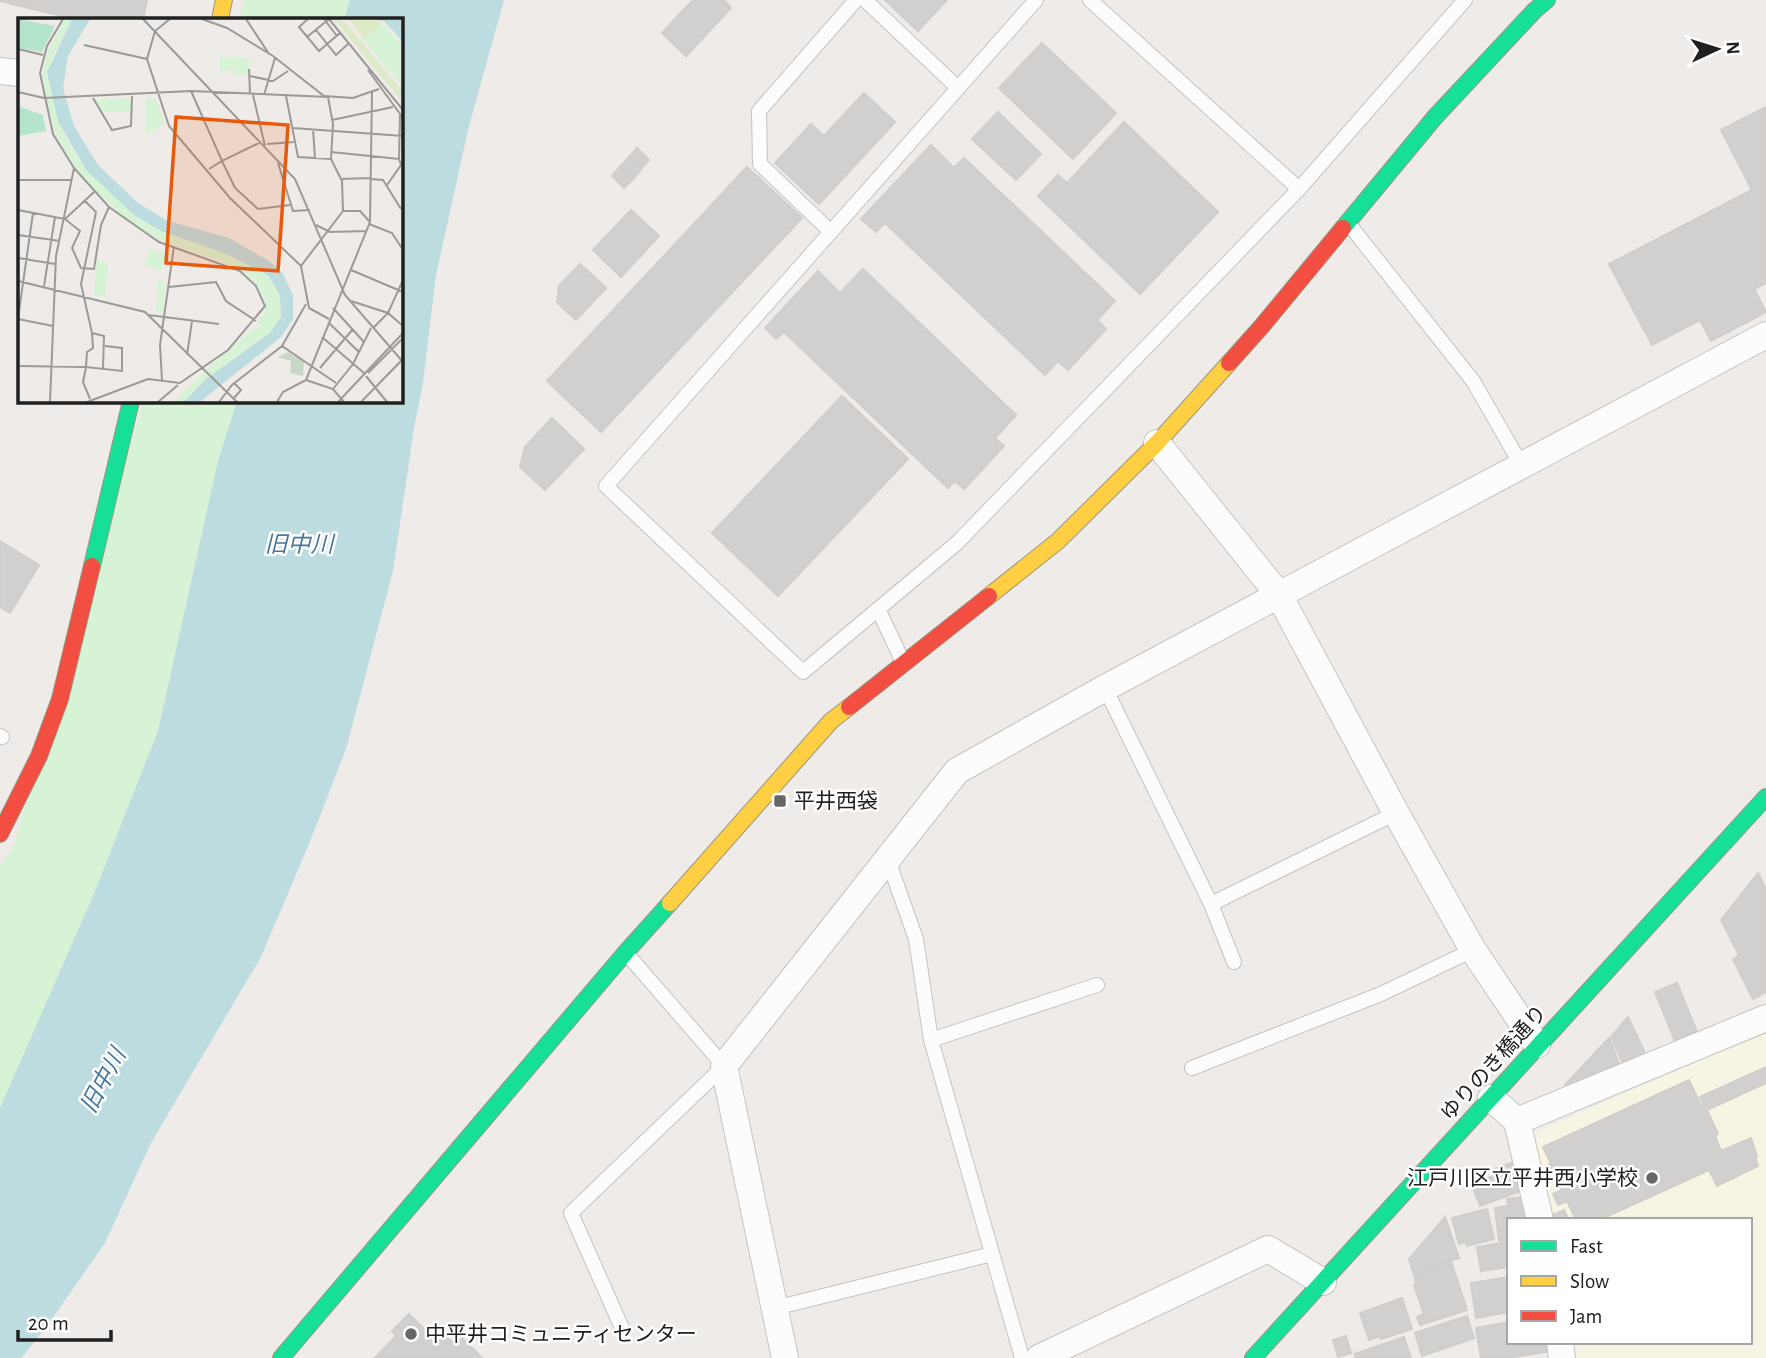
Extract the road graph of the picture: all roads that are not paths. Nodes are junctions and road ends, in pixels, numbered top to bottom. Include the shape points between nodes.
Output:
1 (224, 0) edge
2 (856, 0) edge
3 (865, 0) edge
4 (1036, 0) edge
5 (1090, 0) edge
6 (1465, 0) edge
7 (1547, 0) edge
8 (1530, 6) edge
9 (220, 18) edge
10 (0, 71) edge
11 (18, 73) edge
12 (958, 88) junction
13 (1299, 189) junction
14 (1348, 222) junction
15 (831, 232) junction
16 (1766, 335) edge
17 (131, 402) edge
18 (1157, 443) junction
19 (1522, 466) junction
20 (1279, 595) junction
21 (878, 609) junction
22 (903, 663) junction
23 (1105, 688) junction
24 (1766, 797) edge
25 (1396, 813) junction
26 (0, 834) edge
27 (888, 860) junction
28 (1210, 904) junction
29 (1473, 950) junction
30 (626, 952) junction
31 (1234, 962) dead end
32 (1097, 985) dead end
33 (1766, 1018) edge
34 (931, 1040) junction
35 (1537, 1045) junction
36 (724, 1066) junction
37 (1192, 1068) dead end
38 (1491, 1098) junction
39 (1517, 1121) junction
40 (1540, 1218) edge
41 (992, 1254) junction
42 (1324, 1282) junction
43 (775, 1308) junction
44 (622, 1328) dead end
45 (281, 1358) edge
46 (785, 1358) edge
47 (1022, 1358) edge
48 (1039, 1358) edge
49 (1253, 1358) edge

1 - 9 street
2 - 15 lane via 760,111 760,164
3 - 12 lane
4 - 12 lane
5 - 13 lane
6 - 13 lane
7 - 8 street
8 - 14 street
10 - 11 street
12 - 15 lane
13 - 21 lane via 957,543
14 - 18 street
14 - 19 lane via 1473,381
15 - 21 lane via 606,485 803,672
16 - 19 street
17 - 26 street via 60,699 39,756
18 - 20 street
18 - 22 street via 1058,541
19 - 20 street
20 - 23 street
20 - 25 street
21 - 22 lane
22 - 30 street via 831,721
23 - 27 street via 957,771
23 - 28 lane
24 - 35 street, ゆりのき橋通り
25 - 28 lane
25 - 29 street
27 - 34 lane via 916,939
27 - 36 street
28 - 31 lane
29 - 35 street
29 - 37 lane via 1381,994
30 - 36 lane
30 - 45 street
32 - 34 lane
33 - 39 street
34 - 41 lane
35 - 38 street, ゆりのき橋通り
36 - 43 street
36 - 44 lane via 571,1213
38 - 39 street
38 - 42 street, ゆりのき橋通り
39 - 40 street
41 - 43 lane
41 - 47 lane
42 - 48 street via 1268,1249
42 - 49 street, ゆりのき橋通り
43 - 46 street

